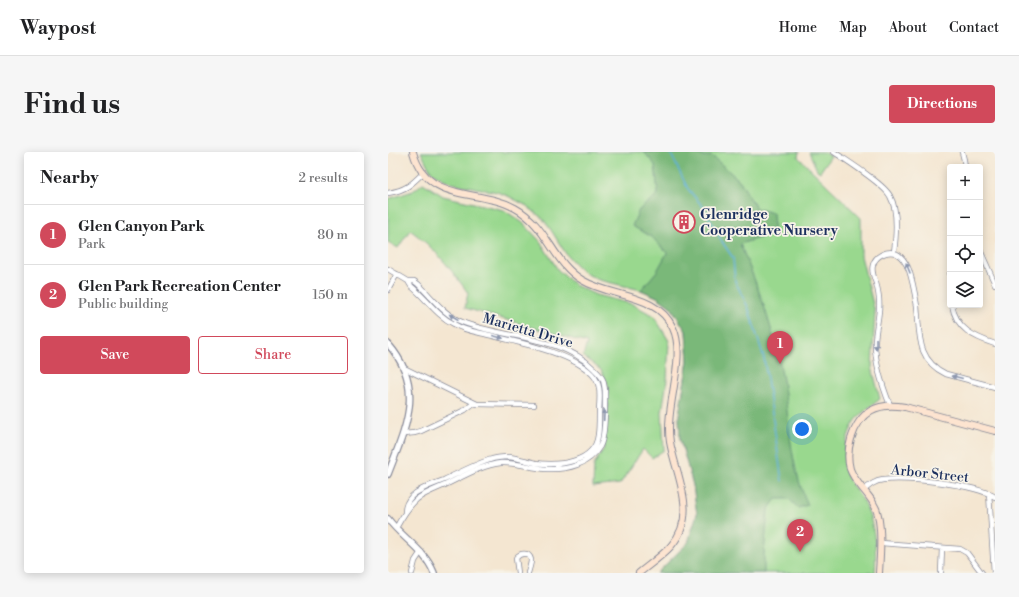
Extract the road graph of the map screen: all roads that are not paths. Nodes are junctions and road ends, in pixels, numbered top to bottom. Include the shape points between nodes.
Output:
1 (413, 152) edge
2 (834, 152) edge
3 (962, 152) edge
4 (965, 164) edge
5 (423, 173) junction
6 (388, 193) edge
7 (894, 252) junction
8 (983, 257) edge
9 (388, 269) edge
10 (397, 274) junction
11 (408, 281) junction
12 (995, 284) edge
13 (388, 290) edge
14 (953, 308) edge
15 (388, 344) edge
16 (995, 344) edge
17 (404, 368) junction
18 (995, 387) edge
19 (474, 403) junction
20 (534, 405) dead end
21 (890, 405) junction
22 (995, 431) edge
23 (404, 434) junction
24 (593, 452) junction
25 (388, 474) edge
26 (864, 490) junction
27 (989, 494) junction
28 (995, 498) edge
29 (388, 519) edge
30 (396, 528) junction
31 (881, 543) junction
32 (942, 548) junction
33 (421, 552) junction
34 (412, 573) edge
35 (434, 573) edge
36 (518, 573) edge
37 (528, 573) edge
38 (639, 573) edge
39 (879, 573) edge
40 (941, 573) edge
41 (982, 573) edge
42 (994, 573) edge

1 - 5 main road
2 - 7 street via 880,186 890,197 895,216
3 - 4 street
5 - 6 street via 408,188
5 - 38 main road via 445,189 497,200 519,210 545,234 560,259 576,276 596,287 646,302 661,312 671,324 676,335 678,352 669,433 684,496 684,519 672,545
18 -> 7 street via 946,374 929,362 922,349 913,284 903,259
7 -> 21 street via 879,256 872,271 880,300 875,340 876,360
8 - 12 street
9 - 10 street, Marietta Drive
10 - 11 street, Marietta Drive
10 - 13 street
11 -> 24 street, Marietta Drive via 453,324 553,353 590,373 597,382 600,392 598,436
24 -> 11 street, Marietta Drive via 603,440 605,392 603,379 589,364 562,348 456,319 418,284
14 - 16 street via 966,331
15 - 17 street
17 - 19 street
17 - 23 street via 410,393
19 - 20 street
19 - 23 street via 421,431
21 - 22 main road
21 - 26 main road via 878,407 859,422 848,449 852,475
23 - 25 street
24 - 30 street via 590,458 577,465 558,468 546,469 509,463 490,465 421,496 405,512
26 - 27 street, Arbor Street via 877,481 907,480 963,486
26 - 31 main road via 876,510
27 - 28 street, Arbor Street
27 - 42 street
29 - 30 street
30 - 33 street
31 - 32 street
31 - 39 main road
32 - 40 street
32 - 41 street via 964,550
33 - 34 street
33 - 35 street
36 - 37 street via 516,558 523,553 529,556 531,561

